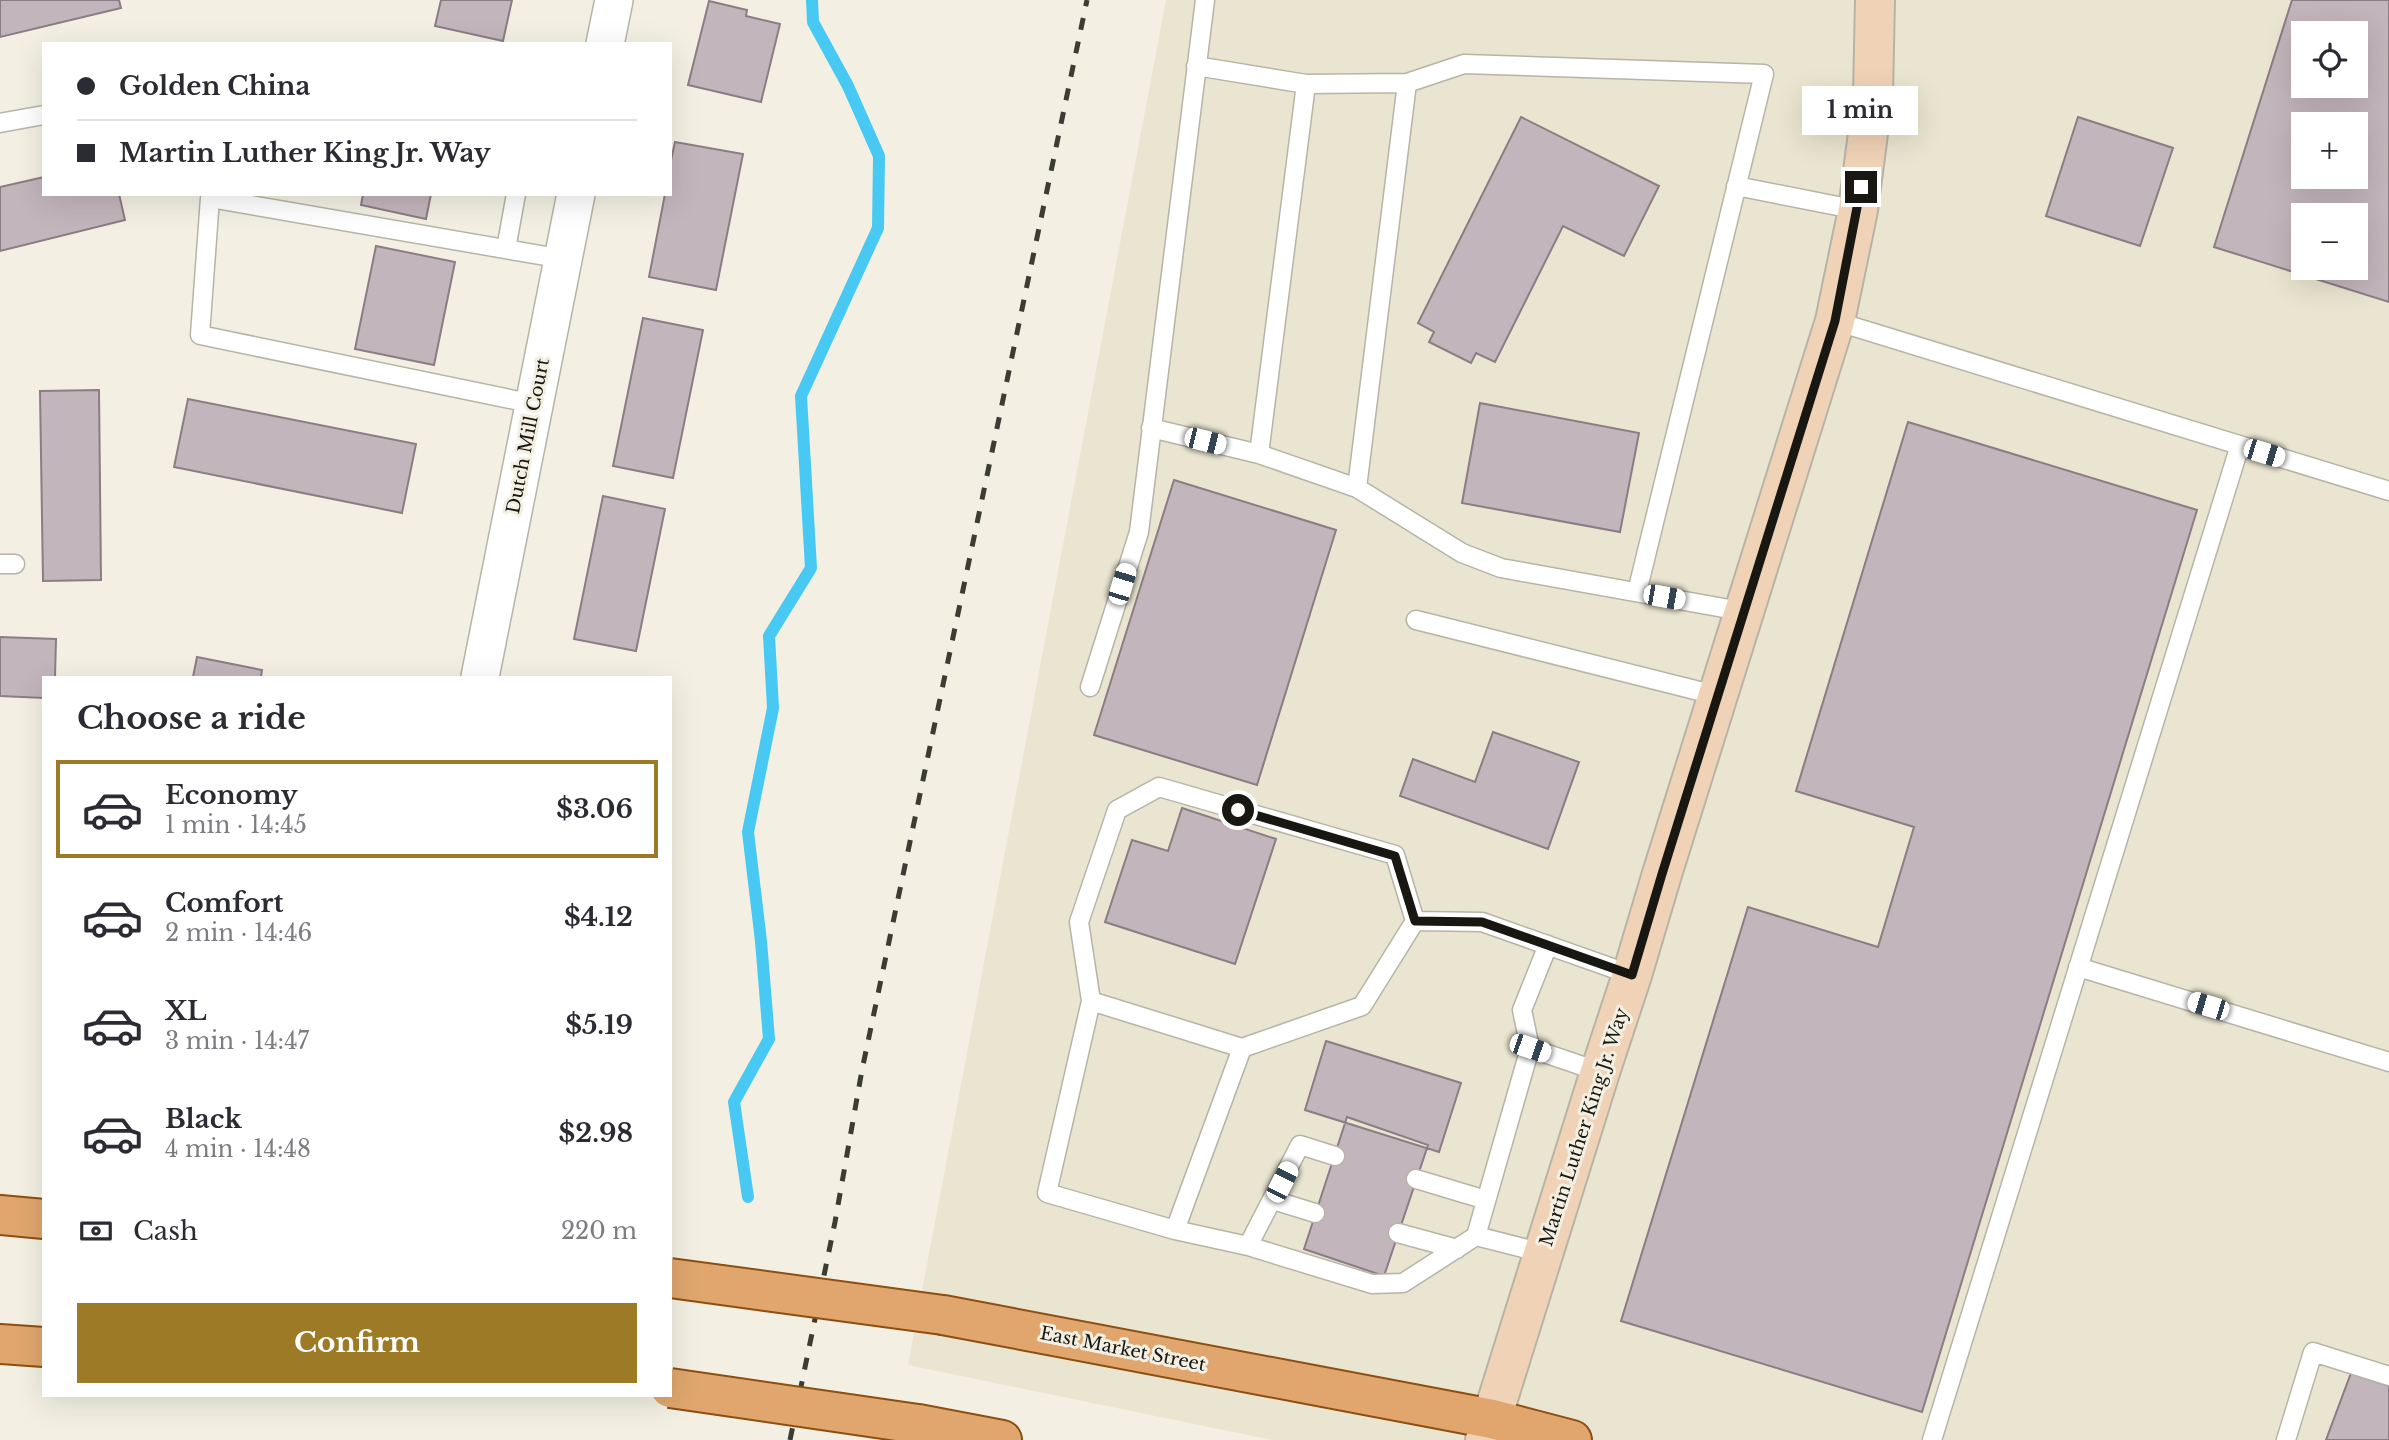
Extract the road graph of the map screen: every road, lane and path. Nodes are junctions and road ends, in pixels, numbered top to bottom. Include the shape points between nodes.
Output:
1 (614, 0) edge
2 (1205, 0) edge
3 (1875, 0) edge
4 (606, 42) edge
5 (1196, 66) junction
6 (1407, 83) junction
7 (1306, 84) junction
8 (42, 115) edge
9 (0, 123) edge
10 (1736, 186) junction
11 (211, 196) edge
12 (516, 196) edge
13 (576, 196) edge
14 (1858, 210) junction
15 (506, 249) junction
16 (563, 259) junction
17 (1835, 321) junction
18 (534, 404) junction
19 (1151, 428) junction
20 (2239, 445) junction
21 (1259, 454) junction
22 (1357, 488) junction
23 (2389, 492) edge
24 (1637, 592) junction
25 (1746, 612) junction
26 (1416, 620) dead end
27 (480, 676) edge
28 (1090, 687) dead end
29 (1719, 696) junction
30 (1415, 921) junction
31 (1548, 945) junction
32 (2078, 967) junction
33 (1632, 975) junction
34 (1091, 1001) junction
35 (1242, 1048) junction
36 (1530, 1048) junction
37 (2389, 1062) edge
38 (1600, 1073) junction
39 (1335, 1156) dead end
40 (1416, 1180) dead end
41 (1273, 1200) junction
42 (1486, 1200) junction
43 (1315, 1213) dead end
44 (0, 1215) edge
45 (42, 1219) edge
46 (1175, 1230) junction
47 (1398, 1233) dead end
48 (1476, 1236) junction
49 (1248, 1246) junction
50 (1457, 1250) junction
51 (1543, 1253) junction
52 (672, 1278) edge
53 (0, 1344) edge
54 (42, 1347) edge
55 (2389, 1376) edge
56 (672, 1388) edge
57 (1489, 1429) edge
58 (1002, 1440) edge
59 (1572, 1440) edge
60 (1932, 1440) edge
61 (2286, 1440) edge

1 - 4 street
2 - 5 lane
3 - 14 main road, Martin Luther King Jr. Way via 1873,95
5 - 7 lane
5 - 19 lane
6 - 7 lane
6 - 10 lane via 1464,64 1764,74
6 - 22 lane
7 - 21 lane
8 - 9 lane
10 - 14 lane
10 - 24 lane
11 - 15 lane
11 - 18 lane via 200,335
12 - 15 lane
13 - 16 street, Dutch Mill Court
14 - 17 main road, Martin Luther King Jr. Way
15 - 16 lane
16 - 18 street, Dutch Mill Court
17 - 20 lane
17 - 25 main road, Martin Luther King Jr. Way
18 - 27 street, Dutch Mill Court
19 - 21 lane
19 - 28 lane via 1139,532
20 - 23 lane
20 - 32 lane
21 - 22 lane
22 - 24 lane via 1462,552 1501,568
24 - 25 lane
25 - 29 main road, Martin Luther King Jr. Way
26 - 29 lane
29 - 33 main road, Martin Luther King Jr. Way
30 - 31 lane via 1482,922
30 - 34 lane via 1395,856 1159,787 1117,810 1079,922
30 - 35 lane via 1362,1006
31 - 33 lane
31 - 36 lane via 1522,1010
32 - 37 lane
32 - 60 lane
33 - 38 main road, Martin Luther King Jr. Way
34 - 35 lane
34 - 46 lane via 1047,1193
35 - 46 lane
36 - 38 lane
36 - 42 lane
38 - 51 main road, Martin Luther King Jr. Way
39 - 41 lane via 1300,1145
40 - 42 lane
41 - 43 lane
41 - 49 lane
42 - 48 lane
44 - 45 main road
46 - 49 lane
47 - 50 lane
48 - 50 lane
48 - 51 lane
49 - 50 lane via 1372,1284 1403,1283
51 - 57 main road, Martin Luther King Jr. Way
52 - 57 main road, East Market Street, bridge via 943,1315
53 - 54 main road
55 - 61 lane via 2313,1352
56 - 58 main road, bridge
57 - 59 main road, East Market Street

